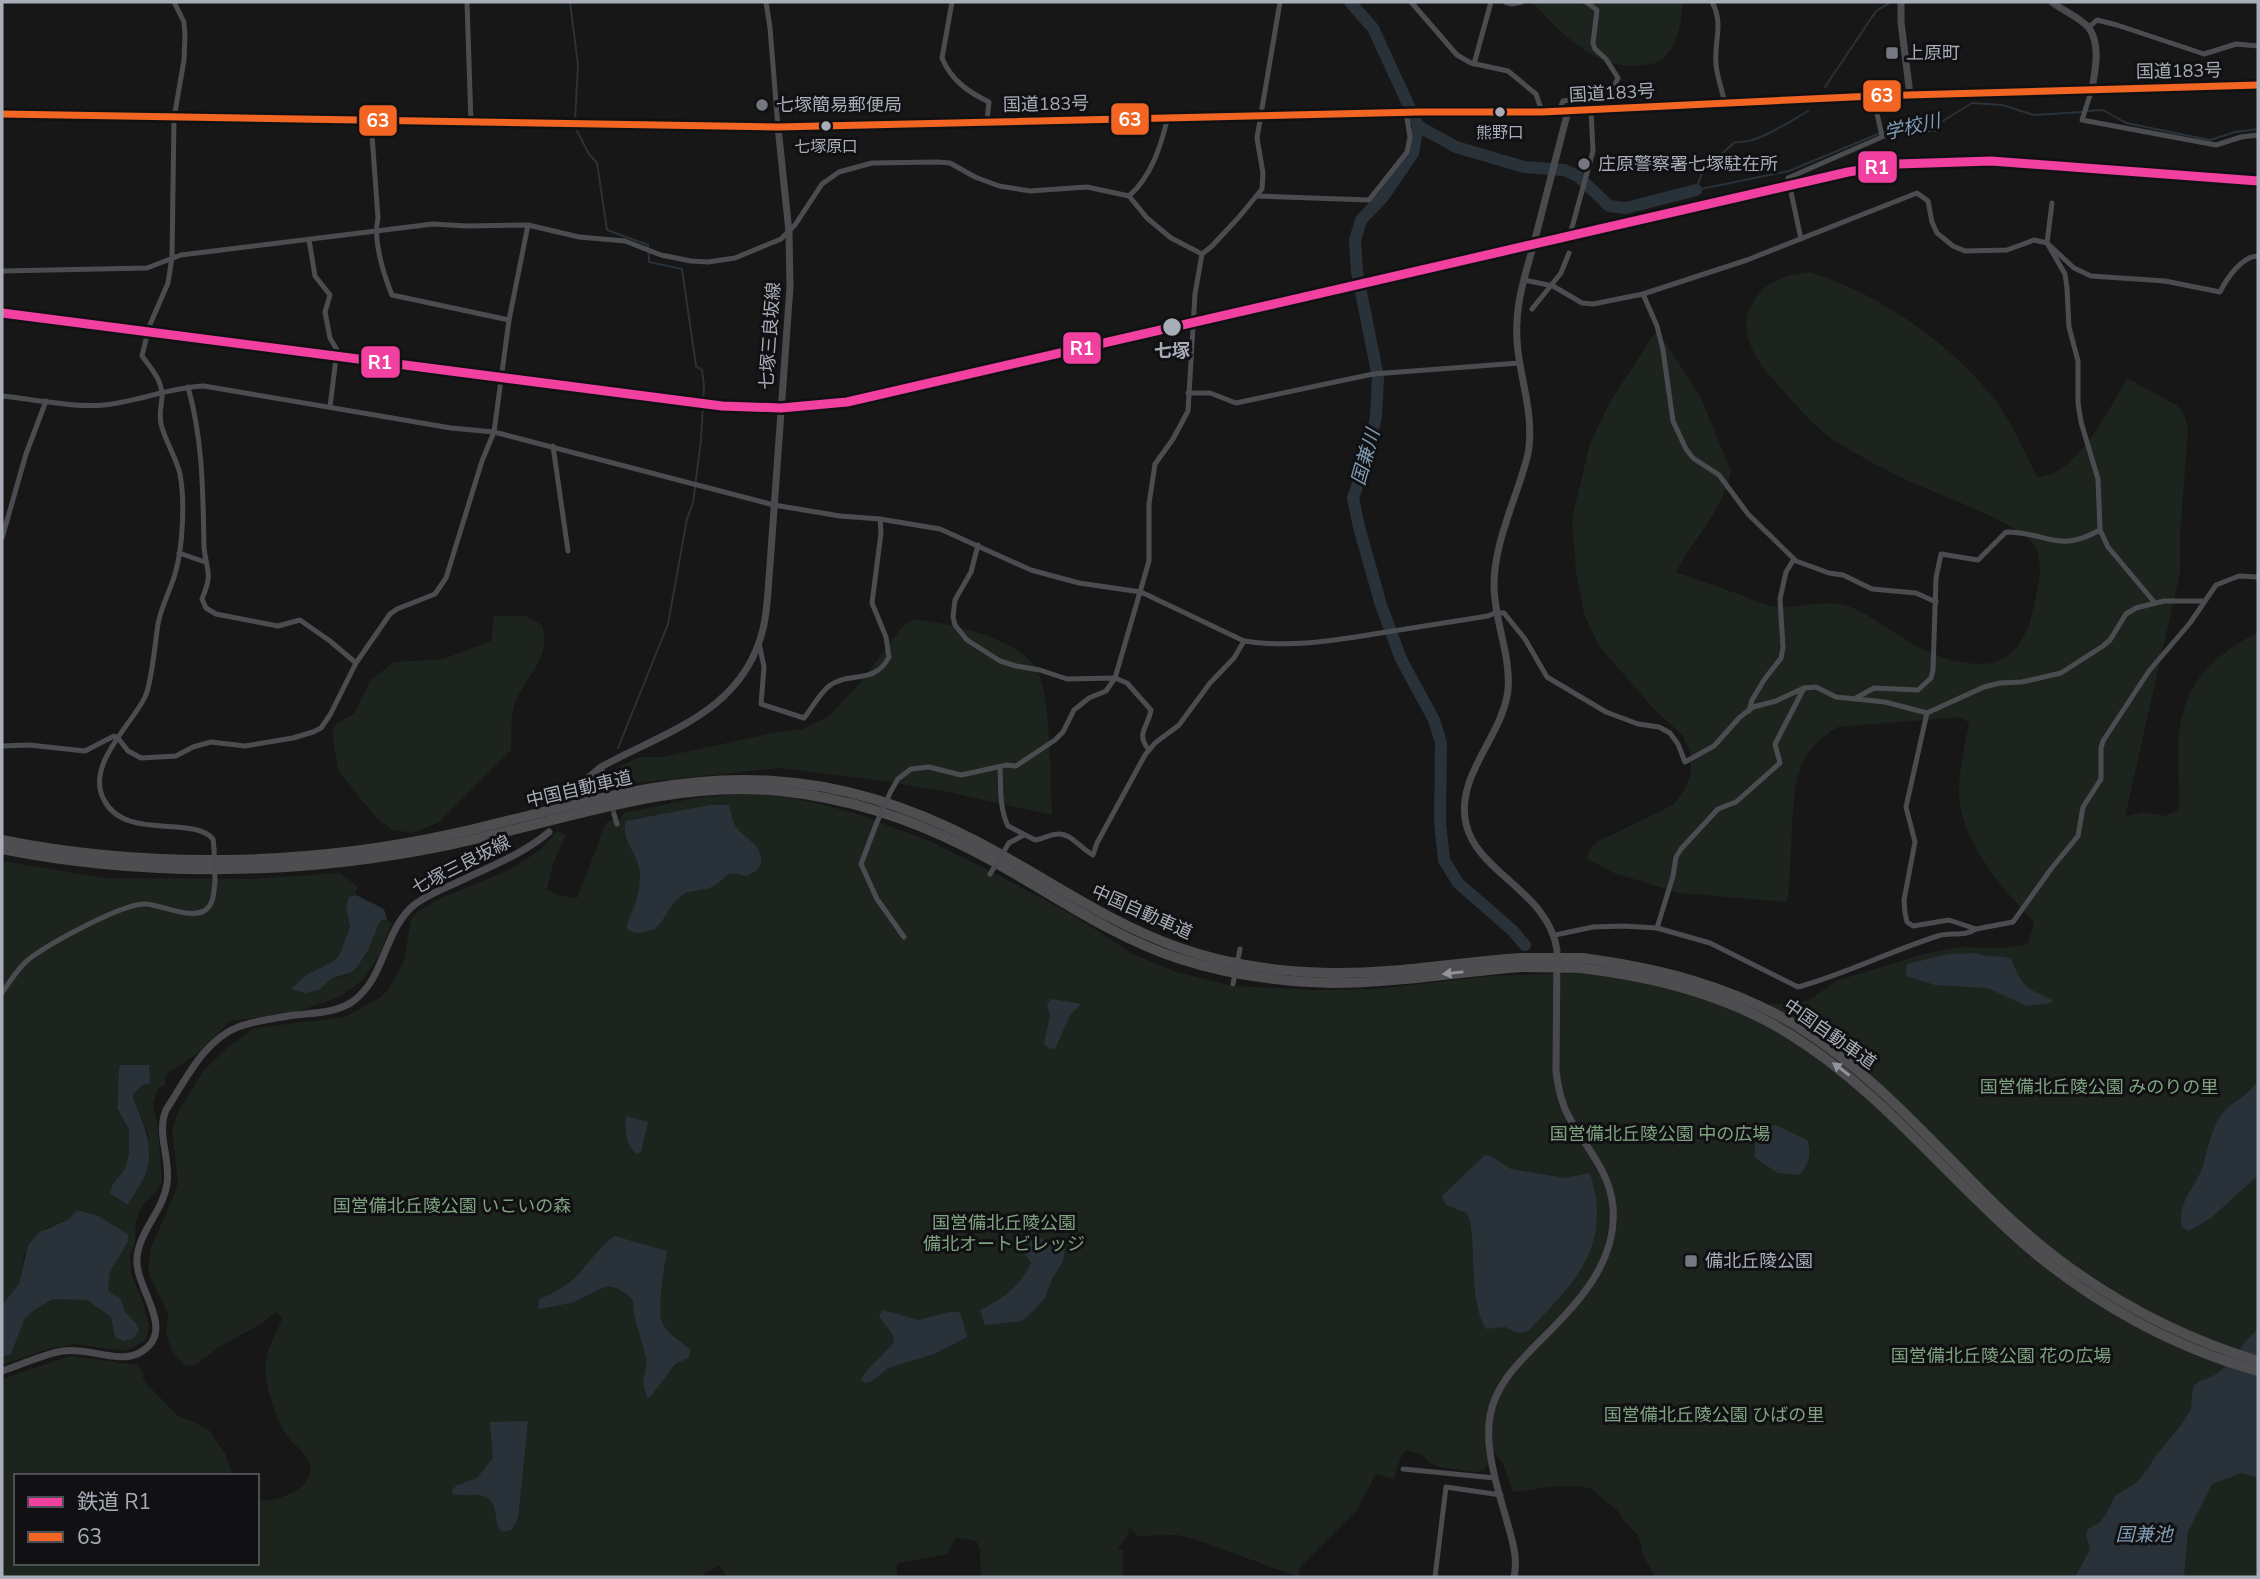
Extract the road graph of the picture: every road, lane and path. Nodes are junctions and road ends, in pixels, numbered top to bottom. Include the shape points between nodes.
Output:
1 (174, 2) edge
2 (467, 2) edge
3 (766, 2) edge
4 (952, 2) edge
5 (1280, 2) edge
6 (1411, 2) edge
7 (1491, 2) edge
8 (1505, 2) edge
9 (1522, 2) edge
10 (1586, 2) edge
11 (1712, 2) edge
12 (1901, 2) edge
13 (2052, 2) edge
14 (2088, 28) junction
15 (2258, 46) edge
16 (1474, 64) junction
17 (2258, 85) edge
18 (2092, 89) junction
19 (1910, 95) junction
20 (1872, 96) junction
21 (1725, 103) junction
22 (1591, 110) junction
23 (1563, 111) junction
24 (1407, 112) junction
25 (1542, 112) junction
26 (2, 114) edge
27 (1168, 117) junction
28 (1260, 117) junction
29 (174, 118) junction
30 (371, 121) junction
31 (987, 121) junction
32 (471, 123) junction
33 (778, 127) junction
34 (1934, 129) dead end
35 (2258, 135) edge
36 (1882, 136) junction
37 (1129, 196) junction
38 (1257, 196) junction
39 (2052, 203) dead end
40 (528, 225) junction
41 (1571, 231) dead end
42 (375, 232) junction
43 (789, 232) junction
44 (1801, 239) junction
45 (309, 240) junction
46 (2047, 243) junction
47 (1569, 253) dead end
48 (1202, 254) junction
49 (2258, 256) edge
50 (172, 257) junction
51 (2, 271) edge
52 (1524, 280) junction
53 (1553, 285) junction
54 (1643, 295) junction
55 (1532, 309) dead end
56 (509, 320) junction
57 (1519, 363) junction
58 (188, 387) junction
59 (1188, 393) junction
60 (162, 394) junction
61 (2, 396) edge
62 (46, 401) junction
63 (331, 407) junction
64 (495, 432) junction
65 (553, 446) junction
66 (774, 505) junction
67 (880, 519) junction
68 (2100, 530) junction
69 (2, 538) edge
70 (978, 545) junction
71 (568, 551) dead end
72 (179, 553) junction
73 (1794, 559) junction
74 (205, 562) junction
75 (2258, 577) edge
76 (1141, 592) junction
77 (2203, 601) junction
78 (1936, 602) junction
79 (2155, 603) junction
80 (1496, 613) junction
81 (1244, 641) junction
82 (759, 643) junction
83 (356, 663) junction
84 (1115, 678) junction
85 (1804, 688) junction
86 (1854, 699) junction
87 (1749, 711) junction
88 (1927, 713) junction
89 (118, 738) junction
90 (2, 746) edge
91 (1149, 750) junction
92 (1000, 767) junction
93 (601, 768) junction
94 (606, 780) tunnel mouth
95 (578, 791) tunnel mouth
96 (614, 814) tunnel mouth
97 (617, 824) dead end
98 (550, 832) dead end
99 (1024, 835) junction
100 (2, 840) edge
101 (2, 849) edge
102 (990, 874) dead end
103 (1657, 928) junction
104 (1976, 929) junction
105 (1555, 935) junction
106 (904, 937) dead end
107 (1240, 949) dead end
108 (1521, 963) junction
109 (1233, 984) dead end
110 (2, 993) edge
111 (2224, 1355) junction
112 (2258, 1360) edge
113 (2, 1371) edge
114 (2258, 1371) edge
115 (1403, 1469) dead end
116 (1495, 1478) junction
117 (1501, 1495) junction
118 (1435, 1577) edge
119 (1514, 1577) edge

1 - 29 street via 185,36
2 - 32 street
3 - 33 street
4 - 31 street via 942,58 970,93 989,102
5 - 28 street
6 - 16 street via 1457,55
7 - 16 street
8 - 9 street
10 - 23 street via 1597,10 1595,50 1618,78 1613,89 1563,101
11 - 21 street via 1720,21 1716,66
12 - 19 street
13 - 14 street
14 - 15 street via 2097,20 2204,54 2236,44
14 - 18 street via 2096,64
16 - 25 street via 1516,76 1536,94
17 - 18 highway, 国道183号
18 - 19 highway, 国道183号
18 - 35 street via 2082,120 2216,145
19 - 20 highway, 国道183号
20 - 21 highway, 国道183号
20 - 36 street
21 - 22 highway, 国道183号
22 - 23 highway, 国道183号
22 - 41 street via 1593,151
23 - 25 highway, 国道183号
23 - 52 street via 1555,164
24 - 25 highway, 国道183号
24 - 28 highway, 国道183号
24 - 38 street via 1407,152 1369,200
26 - 29 highway, 国道183号
27 - 28 highway, 国道183号
27 - 31 highway, 国道183号
27 - 37 street via 1151,167
28 - 38 street via 1263,173
29 - 30 highway, 国道183号
29 - 50 street
30 - 32 highway, 国道183号
30 - 42 street via 378,218
31 - 33 highway, 国道183号
32 - 33 highway, 国道183号
33 - 43 street, 七塚三良坂線
34 - 36 street via 1898,130
36 - 44 street via 1788,178
37 - 43 street via 1087,187 1030,191 999,186 950,163 873,163 831,176
37 - 48 street via 1171,239
38 - 48 street
39 - 46 street
40 - 42 street via 433,224
40 - 43 street via 579,237 625,241 661,255 708,262 735,258 781,240
40 - 56 street
42 - 45 street
42 - 56 street via 392,295
43 - 66 street, 七塚三良坂線 via 790,287
44 - 46 street via 1917,193 1928,201 1937,233 1965,251 2007,250 2034,240
44 - 54 street
45 - 50 street
45 - 63 street via 316,276 330,295 325,312 337,350
46 - 49 street via 2074,268 2091,276 2165,281 2220,292 2243,261
46 - 68 street via 2066,281 2081,422 2098,479
47 - 53 street
48 - 59 street
50 - 51 street via 147,268
50 - 60 street via 168,283 142,356 157,376
52 - 53 street
52 - 57 street via 1517,320
53 - 54 street via 1582,303
53 - 55 street
54 - 73 street via 1657,326 1673,421 1686,449 1720,475 1748,514
56 - 64 street
57 - 59 street via 1373,374 1236,403 1210,393
57 - 80 street via 1531,427 1529,452 1499,552
58 - 60 street
58 - 63 street
58 - 74 street via 202,454
59 - 76 street via 1188,411 1155,464 1149,561
60 - 62 street via 101,405
60 - 72 street via 162,425 180,473
61 - 62 street
62 - 69 street
63 - 64 street
64 - 65 street
64 - 83 street via 481,461 446,578 435,594 390,614
65 - 66 street
65 - 71 street
66 - 67 street
66 - 82 street, 七塚三良坂線
67 - 70 street via 940,529
67 - 82 street via 872,603 886,637 889,657 883,667 868,676 831,685 804,718 761,704 764,667
68 - 78 street via 2082,540 2065,542 2006,533 1979,559 1941,554
68 - 79 street via 2108,547
70 - 76 street via 1031,570
70 - 84 street via 971,572 955,600 953,617 967,640 1016,666 1067,679
72 - 74 street
72 - 89 street via 159,620 147,695
73 - 78 street via 1872,589 1916,593
73 - 87 street via 1780,599 1781,658 1752,699
74 - 83 street via 210,572 202,598 206,608 278,626 300,620
75 - 77 street via 2220,582
76 - 81 street
76 - 84 street
77 - 79 street
77 - 104 street via 2108,730 2101,748 2102,779 2083,807 2073,844 2013,922
78 - 86 street via 1933,670 1926,685 1918,690 1874,688
79 - 88 street via 2126,614 2104,646 2061,673 2000,682
80 - 81 street via 1295,645
80 - 87 street via 1504,613 1525,639 1547,677 1606,712 1659,726 1678,744 1685,762 1714,746
80 - 105 street via 1508,688 1505,707 1472,776 1466,825 1487,859 1532,901
81 - 91 street via 1179,725
82 - 93 street, 七塚三良坂線 via 739,680 711,709
83 - 89 street via 330,715 313,732 246,746 211,742 176,756 141,758
84 - 91 street via 1127,683 1150,710 1141,735
84 - 92 street via 1106,691 1074,710 1055,740 1016,766
85 - 86 street via 1821,688 1836,697
85 - 87 street
85 - 103 street via 1775,744 1780,763 1736,802 1710,815 1676,857
86 - 88 street
88 - 104 street via 1906,807 1915,842 1905,913 1913,926 1949,920
89 - 90 street via 85,751
89 - 110 street, bridge via 99,772 103,799 125,820 205,831 214,839 214,895 209,906 193,913 145,904 127,906 28,960
91 - 99 street via 1093,855 1061,834 1039,840
92 - 99 street via 1005,820
92 - 106 street, bridge via 961,775 929,767 911,769 891,791 861,864 877,900
93 - 94 street
93 - 95 street, 七塚三良坂線
96 - 97 street
98 - 113 street, 七塚三良坂線 via 531,847 413,906 397,926 369,986 348,1004 257,1021 235,1028 211,1046 162,1119 167,1185 137,1255 139,1278 155,1314 154,1338 133,1356 63,1351
99 - 102 street, bridge via 1009,843
100 - 108 highway, 中国自動車道 via 176,859 317,855 443,836 675,785 775,781 860,795 928,818 1108,918 1213,958 1335,973
108 -> 101 highway, 中国自動車道 via 1335,983 1212,967 1104,926 924,827 856,804 775,790 676,794 446,846 291,866 120,866
103 - 104 street via 1710,943 1798,986 1943,934
103 - 105 street via 1593,927
105 - 116 street via 1559,1090 1569,1117 1601,1167 1613,1222 1604,1261 1579,1301 1513,1370 1494,1397 1489,1433
107 - 109 street, bridge
108 - 111 highway, 中国自動車道, bridge via 1653,969 1737,996 1797,1026 1881,1090 2054,1257 2141,1313
111 - 112 highway, 中国自動車道
111 - 114 highway, 中国自動車道
115 - 116 street
116 - 117 street
117 - 118 street via 1446,1487
117 - 119 street via 1515,1547

